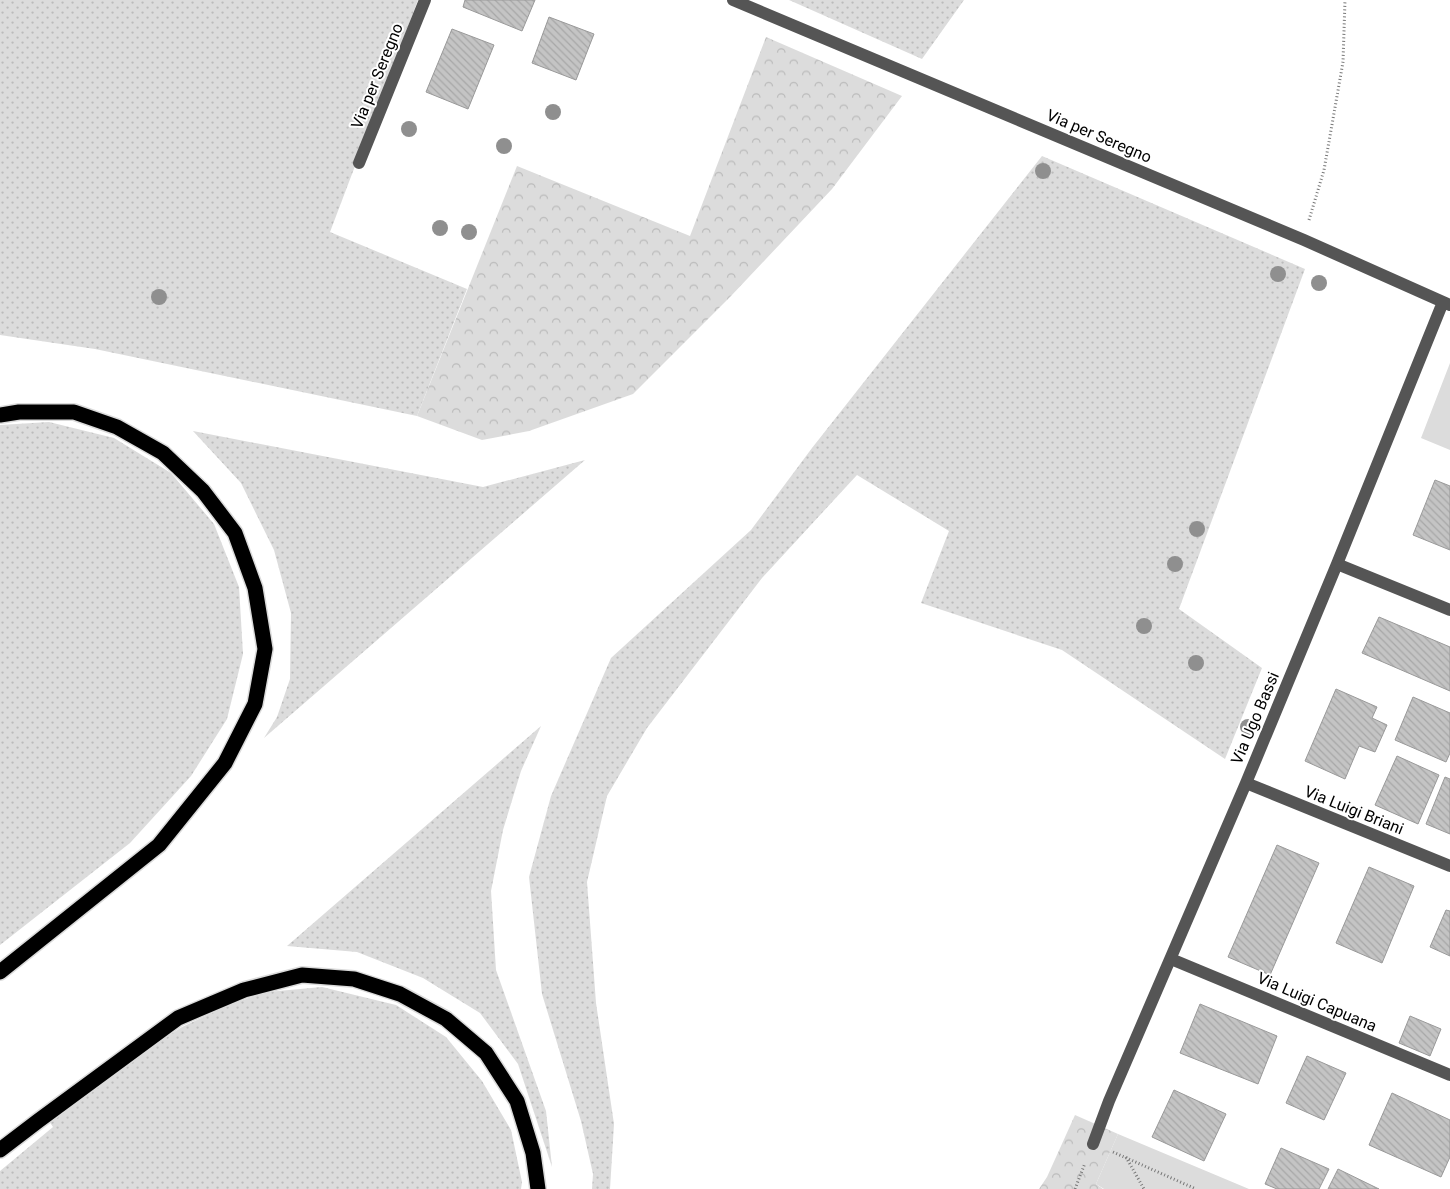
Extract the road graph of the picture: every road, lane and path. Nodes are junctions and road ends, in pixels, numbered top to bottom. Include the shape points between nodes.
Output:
1 (425, 0) edge
2 (733, 0) edge
3 (1345, 0) edge
4 (359, 163) dead end
5 (1304, 240) junction
6 (1446, 303) edge
7 (0, 415) edge
8 (1337, 564) junction
9 (1450, 610) edge
10 (1246, 783) junction
11 (1450, 866) edge
12 (1171, 959) junction
13 (0, 972) edge
14 (1450, 1075) edge
15 (1093, 1144) joint
16 (0, 1150) edge
17 (538, 1189) edge
18 (1074, 1189) edge
19 (1144, 1189) edge
20 (1196, 1189) edge

1 - 4 street, Via per Seregno
2 - 5 street, Via per Seregno
3 - 5 path via 1343,62 1324,170
5 - 6 street, Via per Seregno
6 - 8 street, Via Ugo Bassi
7 - 13 highway via 74,412 117,427 163,453 203,491 235,533 255,588 265,649 255,704 226,763 159,845
8 - 9 street
8 - 10 street, Via Ugo Bassi
10 - 11 street, Via Luigi Briani
10 - 12 street, Via Ugo Bassi
12 - 14 street, Via Luigi Capuana
12 - 15 street, Via Ugo Bassi
15 - 18 path
16 - 17 highway via 178,1018 244,990 302,975 354,979 400,994 446,1019 486,1053 517,1101 533,1153
19 - 20 path via 1125,1156

